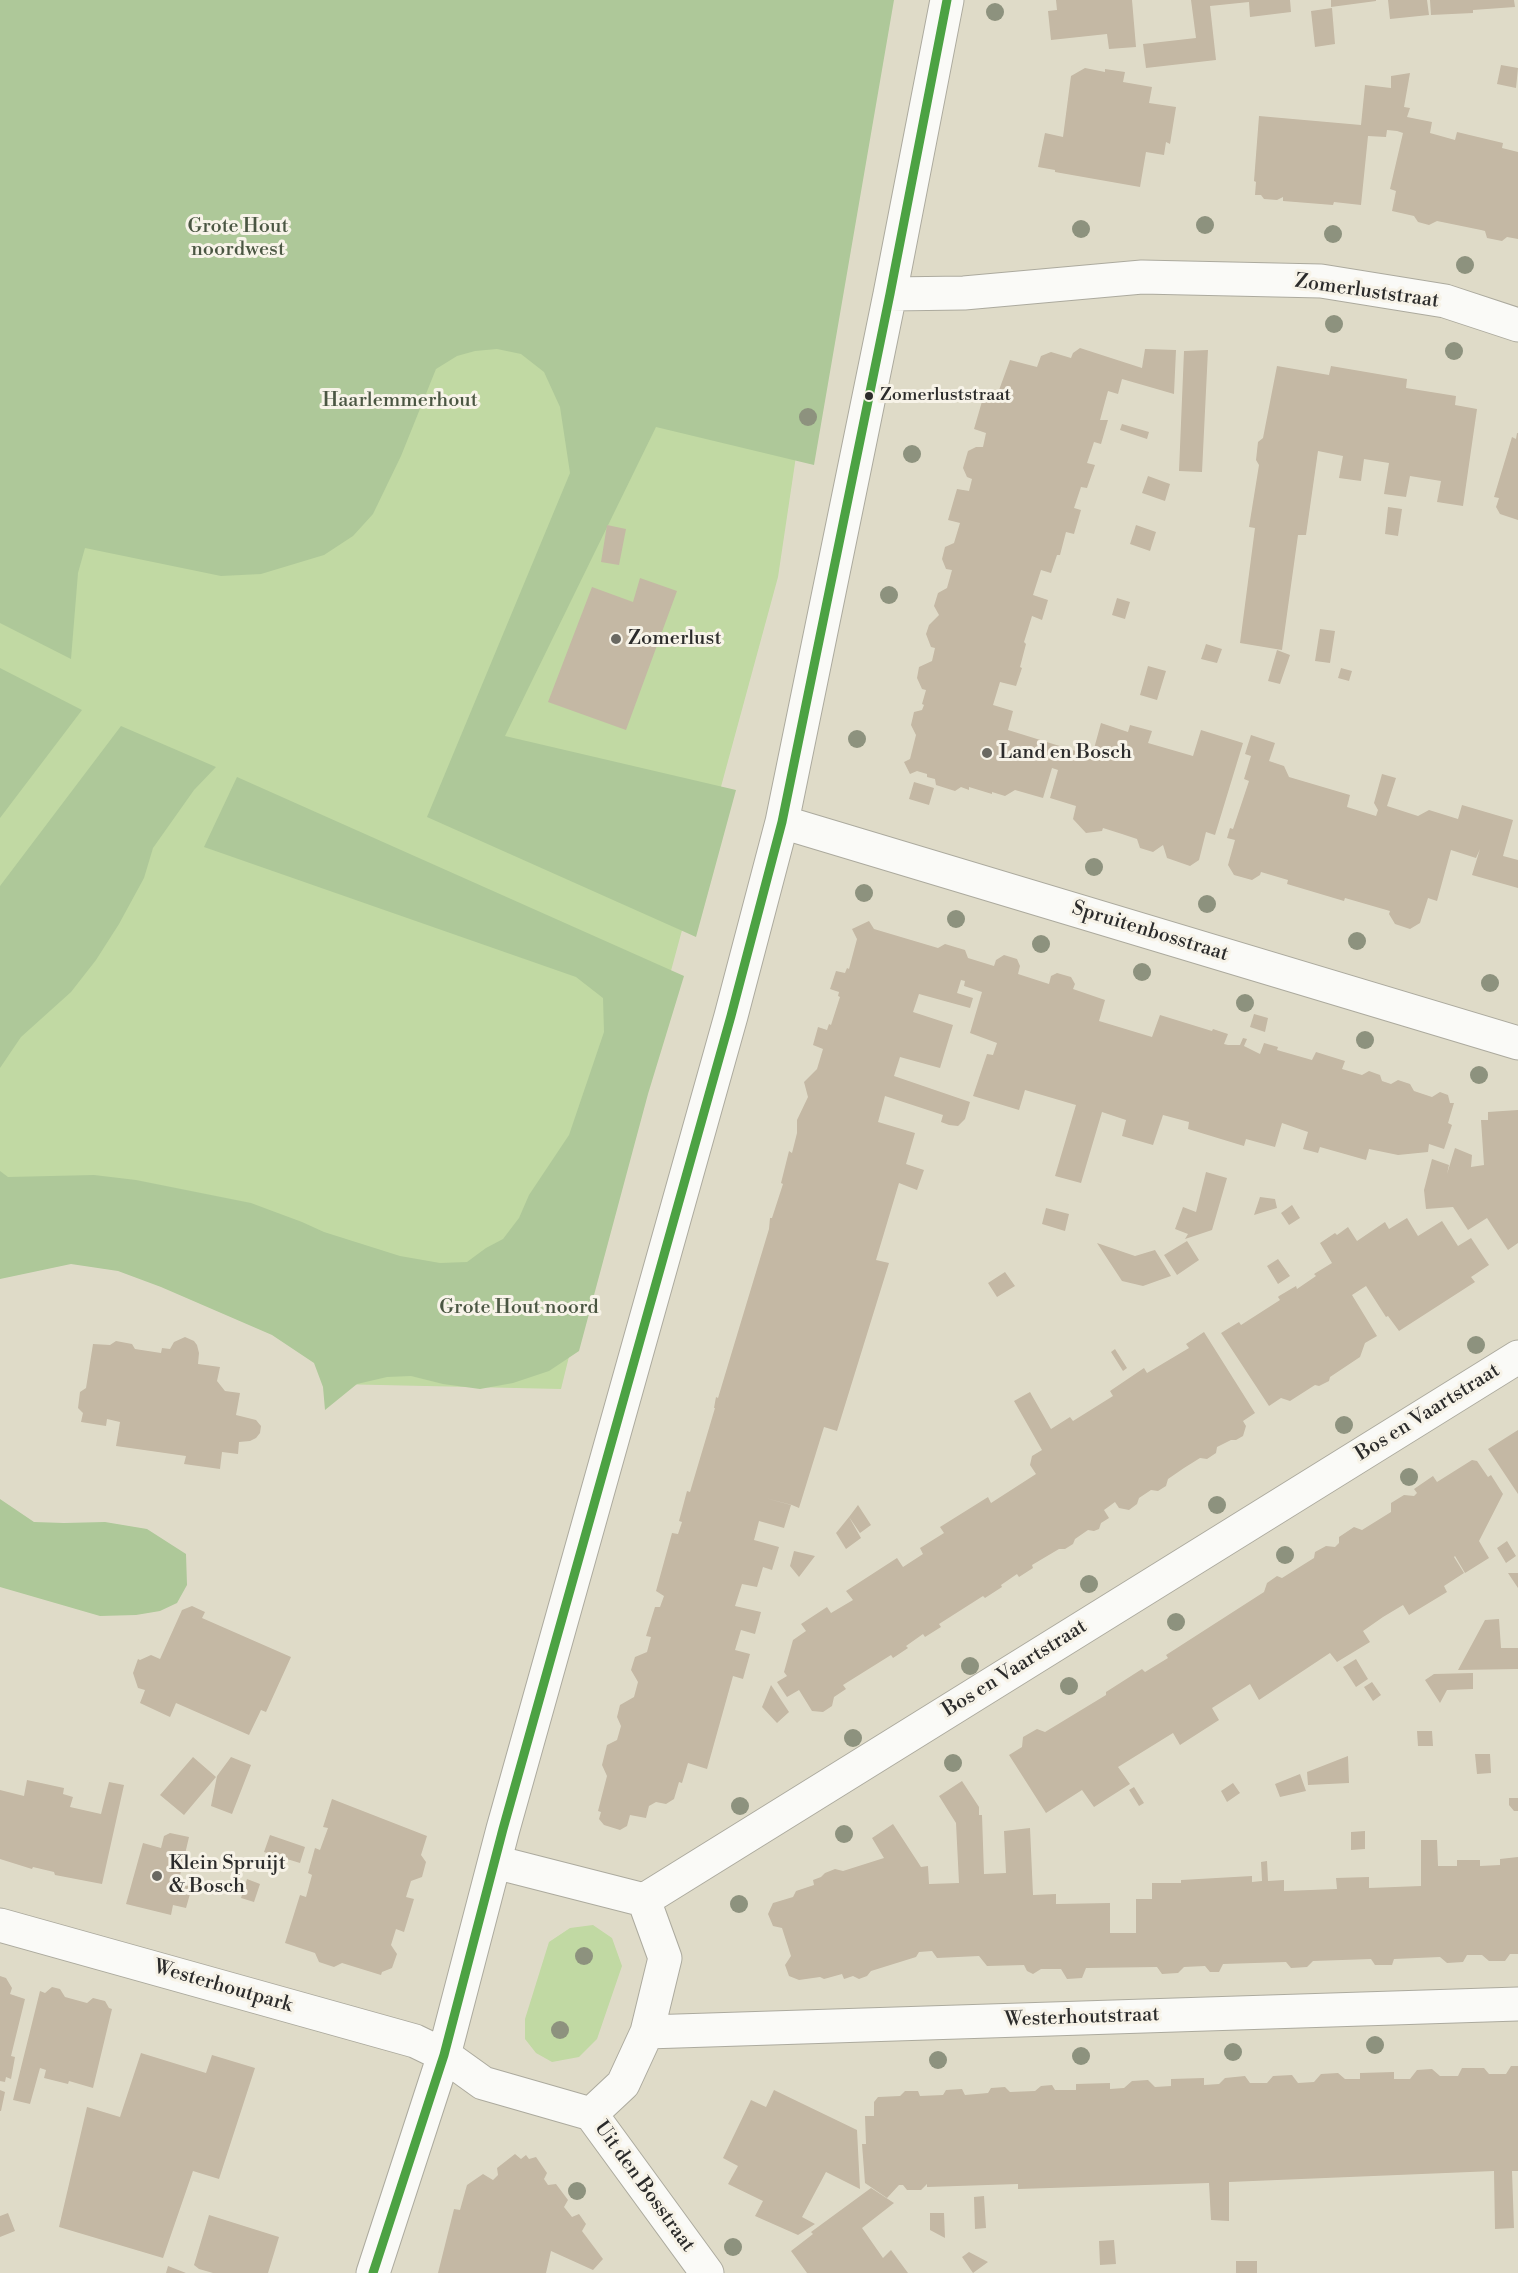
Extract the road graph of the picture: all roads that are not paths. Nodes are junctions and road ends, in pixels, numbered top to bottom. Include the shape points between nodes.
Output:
1 (947, 0) edge
2 (890, 294) junction
3 (1518, 325) edge
4 (782, 822) junction
5 (1518, 1043) edge
6 (1518, 1357) edge
7 (495, 1862) junction
8 (644, 1900) junction
9 (0, 1925) edge
10 (1518, 2004) edge
11 (646, 2032) junction
12 (444, 2055) junction
13 (591, 2114) junction
14 (373, 2273) edge
15 (707, 2273) edge

1 - 2 street
2 - 3 street, Zomerluststraat via 964,293 1142,277 1321,281 1444,301
2 - 4 street
4 - 5 street, Spruitenbosstraat
4 - 7 street
6 - 8 street, Bos en Vaartstraat
7 - 8 street
7 - 12 street
8 - 11 street via 665,1958
9 - 12 street, Westerhoutpark via 398,2036
10 - 11 street, Westerhoutstraat
11 - 13 street via 623,2084
12 - 13 street, Uit den Bosstraat via 483,2083
12 - 14 street
13 - 15 street, Uit den Bosstraat

